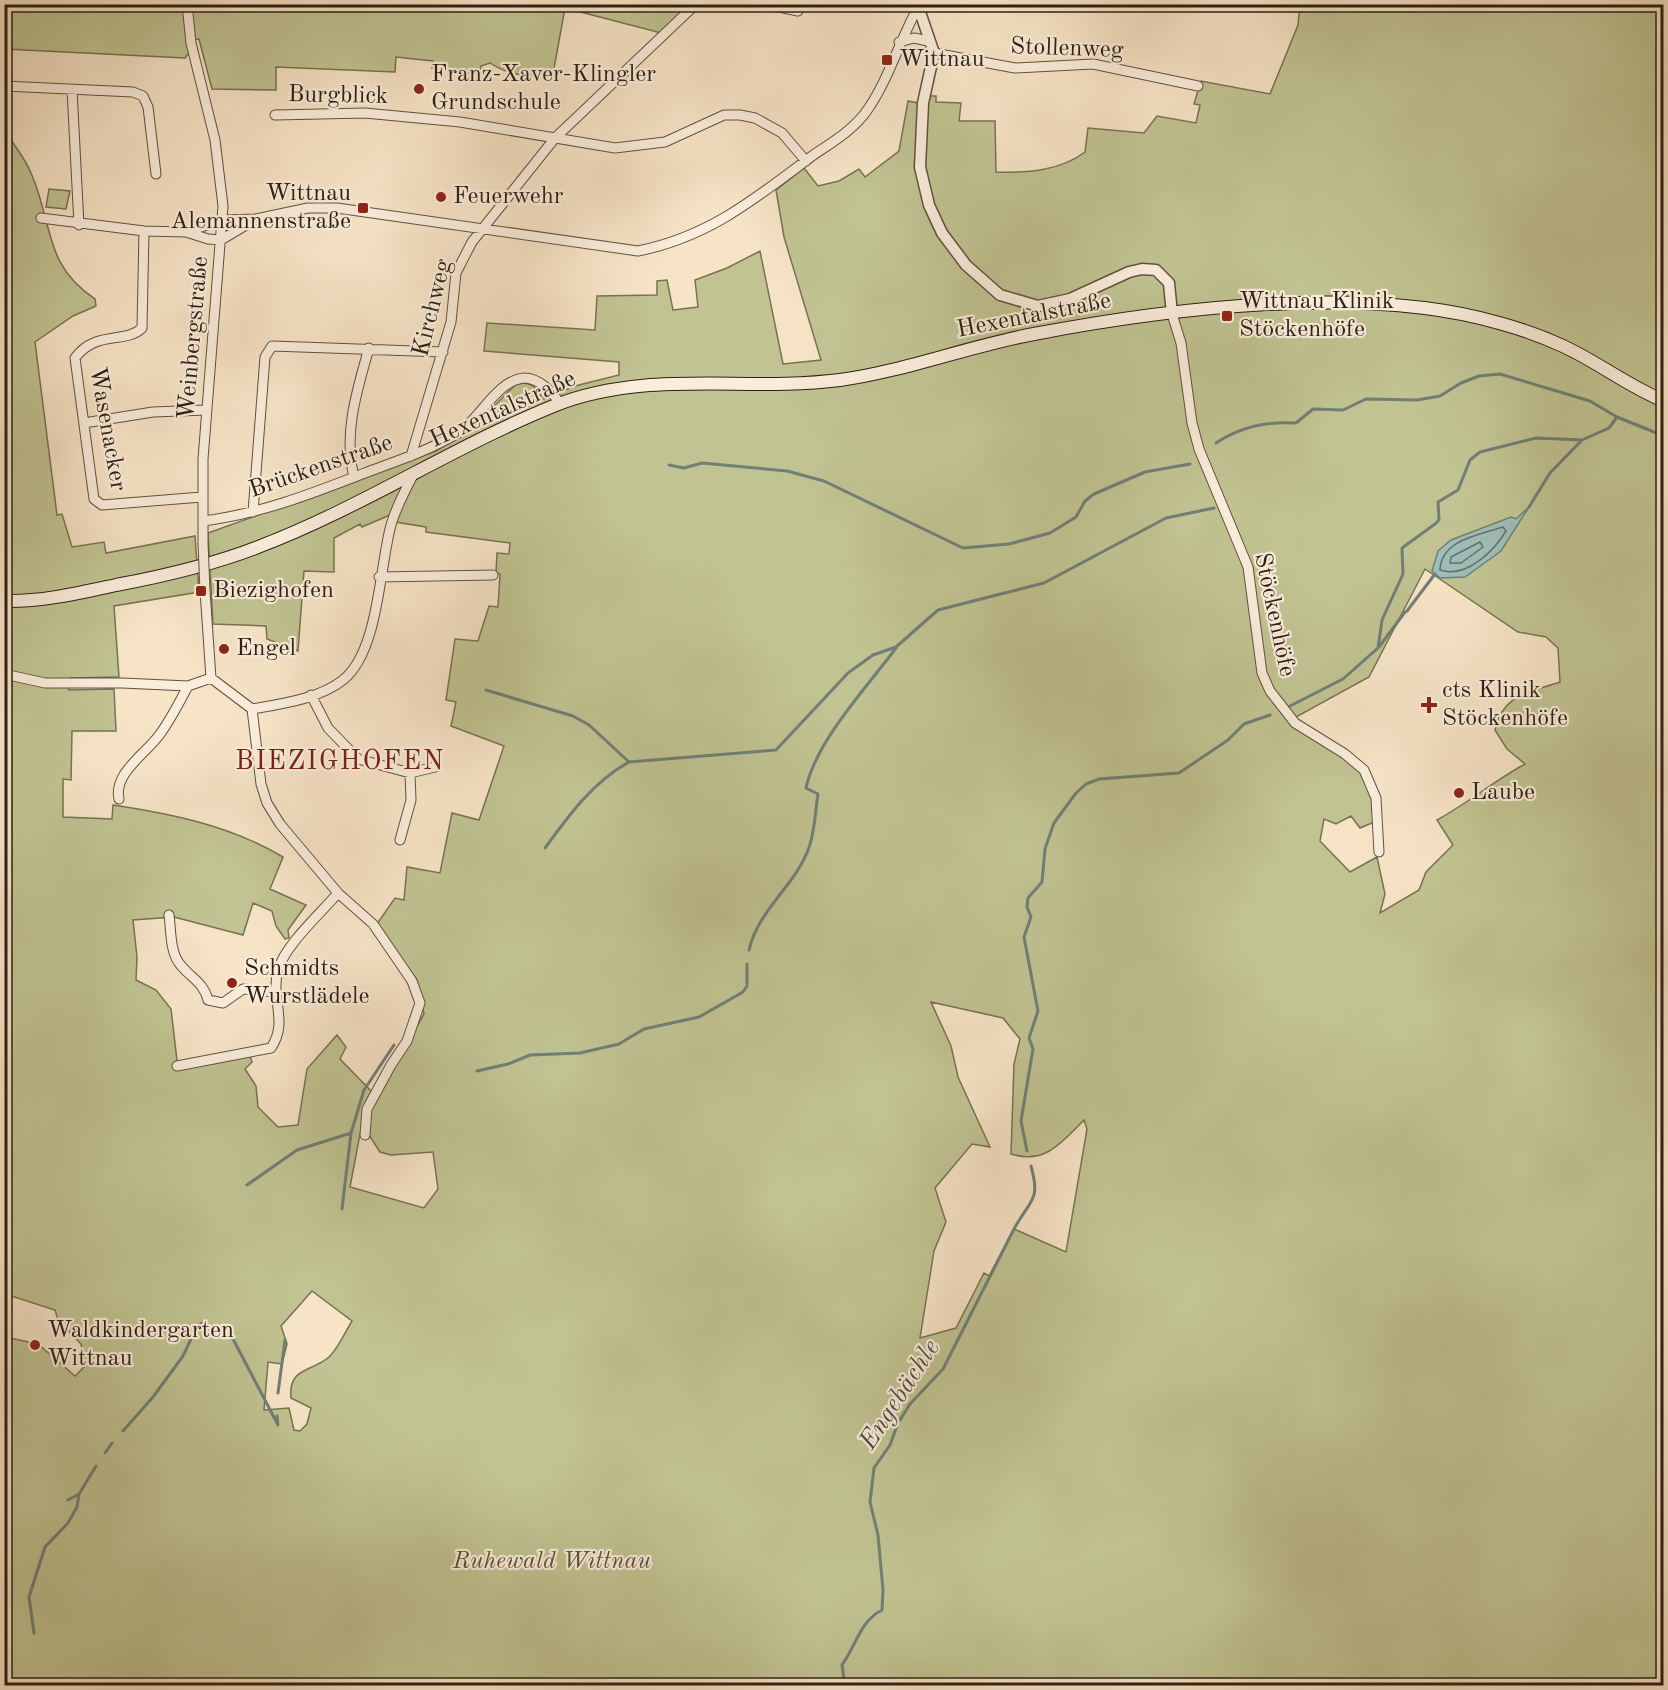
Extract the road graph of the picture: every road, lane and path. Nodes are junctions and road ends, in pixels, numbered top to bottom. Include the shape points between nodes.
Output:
1 (187, 4) edge
2 (696, 4) edge
3 (765, 4) edge
4 (935, 4) edge
5 (918, 7) edge
6 (798, 12) dead end
7 (928, 41) junction
8 (900, 42) junction
9 (934, 53) junction
10 (4, 86) edge
11 (1198, 86) dead end
12 (72, 90) junction
13 (275, 115) dead end
14 (555, 138) junction
15 (806, 161) junction
16 (156, 174) dead end
17 (41, 218) dead end
18 (256, 219) junction
19 (222, 220) junction
20 (79, 225) junction
21 (483, 229) junction
22 (144, 231) junction
23 (186, 232) junction
24 (221, 240) junction
25 (1172, 314) junction
26 (369, 348) junction
27 (443, 352) junction
28 (1664, 401) edge
29 (560, 404) junction
30 (207, 410) junction
31 (84, 423) junction
32 (411, 456) junction
33 (413, 475) junction
34 (354, 477) junction
35 (202, 496) junction
36 (253, 512) junction
37 (203, 521) junction
38 (492, 575) dead end
39 (380, 577) junction
40 (4, 601) edge
41 (4, 674) edge
42 (211, 678) junction
43 (188, 686) junction
44 (311, 695) junction
45 (252, 709) junction
46 (435, 767) dead end
47 (410, 773) junction
48 (119, 799) dead end
49 (400, 840) dead end
50 (1378, 852) dead end
51 (339, 893) junction
52 (169, 915) dead end
53 (275, 992) junction
54 (177, 1066) dead end
55 (365, 1135) dead end

1 - 19 street, Weinbergstraße via 191,43 215,140 222,185
2 - 14 street, Kirchweg
3 - 6 street
4 - 5 street
5 - 7 street
5 - 8 street
7 - 8 street via 914,38
7 - 9 street
8 - 15 street via 868,111
9 - 11 street, Stollenweg via 1015,68 1093,64
9 - 25 street via 923,103 920,167 937,223 966,265 1000,296 1038,306 1070,299 1129,272 1156,270 1169,283
10 - 12 street
12 - 16 street via 133,92 143,96 148,107
12 - 20 street
13 - 14 street, Burgblick via 365,113 470,123
14 - 15 street, Burgblick via 632,148 665,142 724,116 740,115 755,118 782,133
14 - 21 street, Kirchweg
15 - 21 street via 752,202 714,224 671,244 638,251
17 - 20 street
18 - 19 street
18 - 21 street via 308,208 337,208
18 - 24 street
19 - 23 street
19 - 24 street, Weinbergstraße
20 - 22 street
21 - 27 street, Kirchweg via 456,273 455,299
22 - 23 street
22 - 31 street, Wasenacker via 142,328 135,334 99,339 75,358
23 - 24 street
24 - 30 street, Weinbergstraße
25 - 28 main road, Hexentalstraße via 1319,303 1450,311 1498,322 1557,344
25 - 29 main road, Hexentalstraße via 1033,334 846,379 780,385 630,385
25 - 50 street, Stöckenhöfe via 1181,343 1199,449 1248,567 1263,673 1270,691 1295,723 1364,770 1376,798
26 - 27 street
26 - 34 street via 355,394 349,460
26 - 36 street via 280,344 269,348 265,357
27 - 32 street, Kirchweg
29 - 32 street, Brückenstraße via 538,382 525,378 512,382 462,430
29 - 33 main road, Hexentalstraße
30 - 31 street via 153,412
30 - 35 street, Weinbergstraße
31 - 35 street, Wasenacker via 97,504
32 - 34 street, Brückenstraße
33 - 39 street, Hexentalstraße via 394,517
33 - 40 main road, Hexentalstraße via 302,529 218,561 61,597
34 - 36 street, Brückenstraße
35 - 37 street, Weinbergstraße
36 - 37 street, Brückenstraße
37 - 42 street, Weinbergstraße, bridge
38 - 39 street
39 - 44 street, Hexentalstraße via 370,636 362,658 343,681
41 - 43 street via 45,683
42 - 43 street
42 - 45 street
43 - 48 street via 158,737 122,779
44 - 45 street, Hexentalstraße
44 - 47 street via 328,728 358,759
45 - 51 street via 267,802 280,824
46 - 47 street
47 - 49 street via 411,800
51 - 53 street via 285,953
51 - 55 street via 373,924 412,981 420,1002 407,1041 368,1109
52 - 53 street via 174,954 203,985 208,1000 223,1003 243,989
53 - 54 street via 280,1029 271,1048

